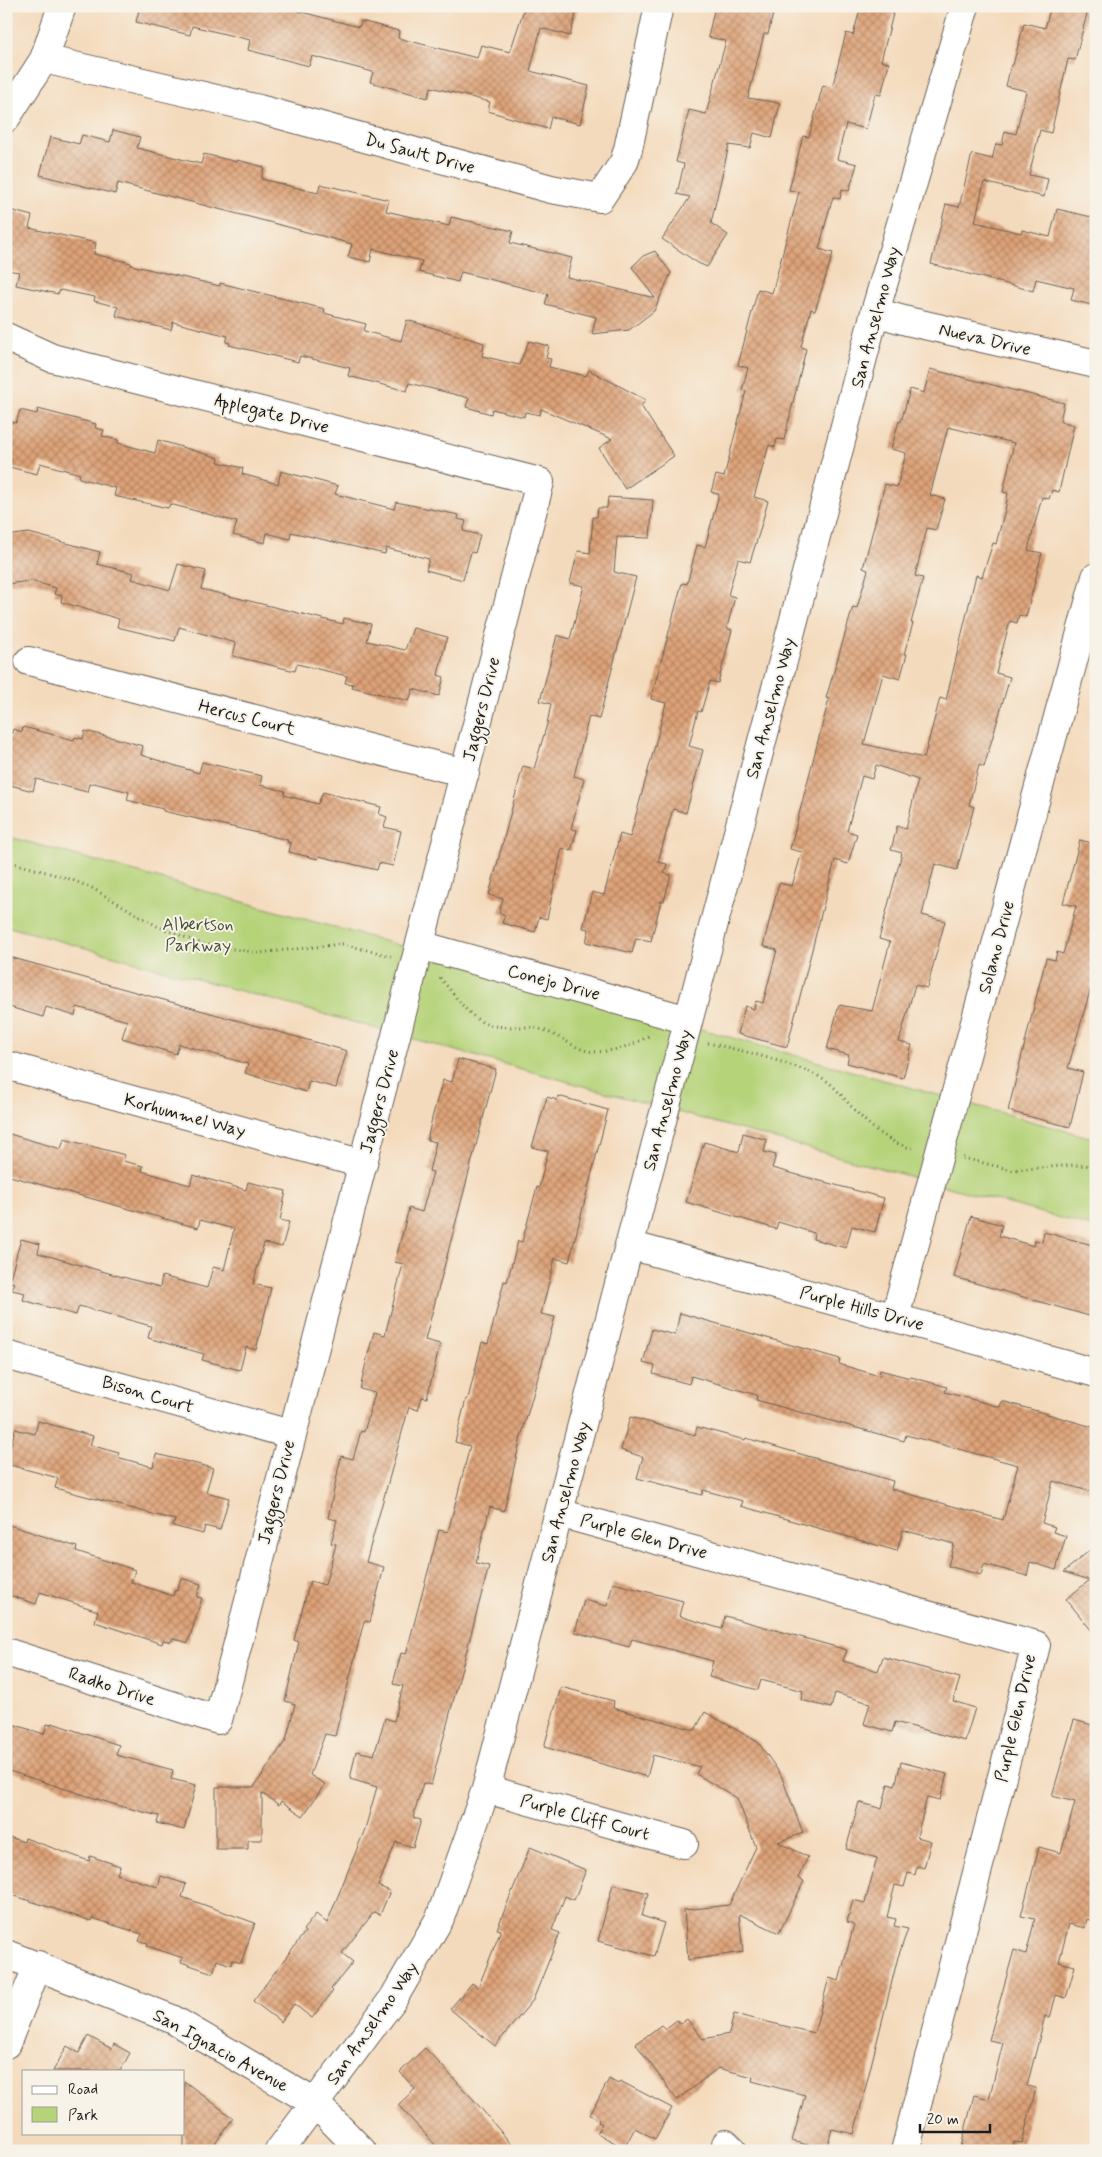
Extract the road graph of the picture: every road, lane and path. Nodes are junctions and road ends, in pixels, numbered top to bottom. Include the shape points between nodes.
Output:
1 (62, 6) edge
2 (659, 6) edge
3 (965, 6) edge
4 (44, 59) junction
5 (6, 118) edge
6 (875, 312) junction
7 (6, 337) edge
8 (1096, 364) edge
9 (540, 482) joint
10 (1096, 577) edge
11 (29, 661) dead end
12 (465, 772) junction
13 (6, 861) edge
14 (417, 956) junction
15 (685, 1029) junction
16 (6, 1065) edge
17 (940, 1154) junction
18 (363, 1164) junction
19 (1096, 1166) edge
20 (629, 1245) junction
21 (895, 1317) junction
22 (6, 1354) edge
23 (1096, 1373) edge
24 (290, 1434) junction
25 (559, 1513) junction
26 (6, 1652) edge
27 (218, 1720) joint
28 (486, 1790) junction
29 (684, 1844) dead end
30 (6, 1954) edge
31 (38, 1965) junction
32 (6, 2044) edge
33 (315, 2103) junction
34 (278, 2151) edge
35 (362, 2151) edge
36 (905, 2151) edge

1 - 4 street
2 - 4 street, Du Sault Drive via 628,149 624,162 600,198 551,189 259,109
3 - 6 street, San Anselmo Way
4 - 5 street
6 - 8 street, Nueva Drive
6 - 15 street, San Anselmo Way
7 - 9 street, Applegate Drive via 52,358
9 - 12 street, Jaggers Drive
10 - 17 street, Solano Drive
11 - 12 street, Hercus Court
12 - 14 street, Jaggers Drive
13 - 14 path via 66,878 112,898 157,926 202,944 259,953 342,944 398,958
14 - 15 street, Conejo Drive
14 - 15 path via 442,979 457,1001 488,1025 541,1029 578,1048 594,1052 627,1046 651,1034
14 - 18 street, Jaggers Drive
15 - 17 path via 712,1044 823,1079 883,1136 912,1149
15 - 20 street, San Anselmo Way
16 - 18 street, Korhummel Way
17 - 19 path via 1012,1170
17 - 21 street, Solano Drive
18 - 24 street, Jaggers Drive
20 - 21 street, Purple Hills Drive
20 - 25 street, San Anselmo Way
21 - 23 street, Purple Hills Drive
22 - 24 street, Bison Court
24 - 27 street, Jaggers Drive
25 - 28 street, San Anselmo Way
25 - 36 street, Purple Glen Drive via 1036,1645
26 - 27 street, Radko Drive
28 - 29 street, Purple Cliff Court
28 - 33 street, San Anselmo Way via 440,1918 393,1999
30 - 31 street, San Ignacio Avenue
31 - 32 street
31 - 33 street, San Ignacio Avenue via 172,2019
33 - 34 street, San Anselmo Way
33 - 35 street, San Ignacio Avenue

